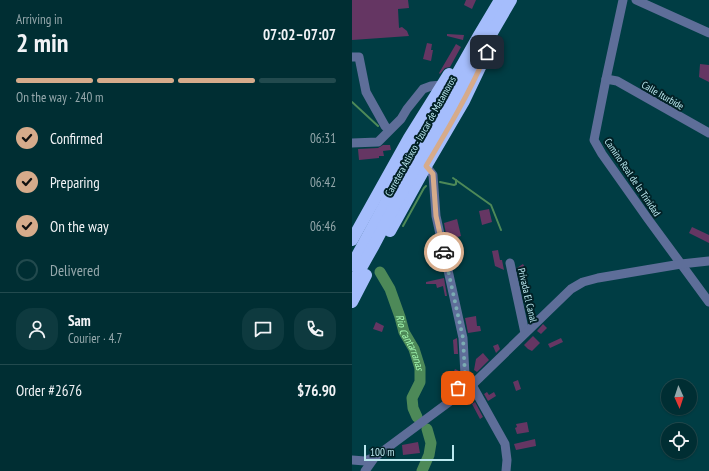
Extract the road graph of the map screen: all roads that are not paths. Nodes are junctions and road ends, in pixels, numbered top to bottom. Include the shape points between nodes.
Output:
1 (500, 0) edge
2 (511, 0) edge
3 (624, 0) edge
4 (636, 0) edge
5 (497, 22) junction
6 (709, 34) edge
7 (478, 37) junction
8 (352, 57) edge
9 (606, 79) junction
10 (442, 84) junction
11 (389, 130) junction
12 (709, 132) edge
13 (352, 144) edge
14 (426, 166) junction
15 (352, 240) edge
16 (373, 246) junction
17 (709, 261) edge
18 (510, 263) dead end
19 (681, 264) junction
20 (352, 265) edge
21 (352, 284) edge
22 (352, 302) edge
23 (709, 302) edge
24 (525, 333) junction
25 (472, 385) junction
26 (449, 402) junction
27 (374, 457) junction
28 (352, 460) edge
29 (365, 471) edge
30 (506, 471) edge

1 - 7 highway, Carretera Atlixco - Izucar de Matamoros
2 - 5 highway, Carretera Atlixco - Izucar de Matamoros
3 - 9 street, Camino Real de la Trinidad
4 - 6 street
5 - 14 highway via 482,65
5 - 16 highway, Carretera Atlixco - Izucar de Matamoros
7 - 10 highway
7 - 16 highway, Carretera Atlixco - Izucar de Matamoros via 406,165
8 - 11 street via 358,57 366,92
9 - 12 street, Calle Iturbide via 617,81
9 - 19 street, Camino Real de la Trinidad via 594,140
10 - 11 street via 423,89 401,119
10 - 15 highway
11 - 13 street via 378,142
14 - 16 highway
14 - 26 street via 433,174 436,216 463,338 465,375
16 - 20 highway, Carretera Atlixco - Izucar de Matamoros
16 - 21 highway, Carretera Atlixco - Izucar de Matamoros
16 - 22 highway
17 - 19 street
18 - 24 street, Privada El Canal
19 - 23 street, Camino Real de la Trinidad
19 - 24 street via 583,282 571,289
24 - 25 street
25 - 26 street
25 - 30 street via 505,444
26 - 27 street
27 - 28 street via 365,461
27 - 29 street

